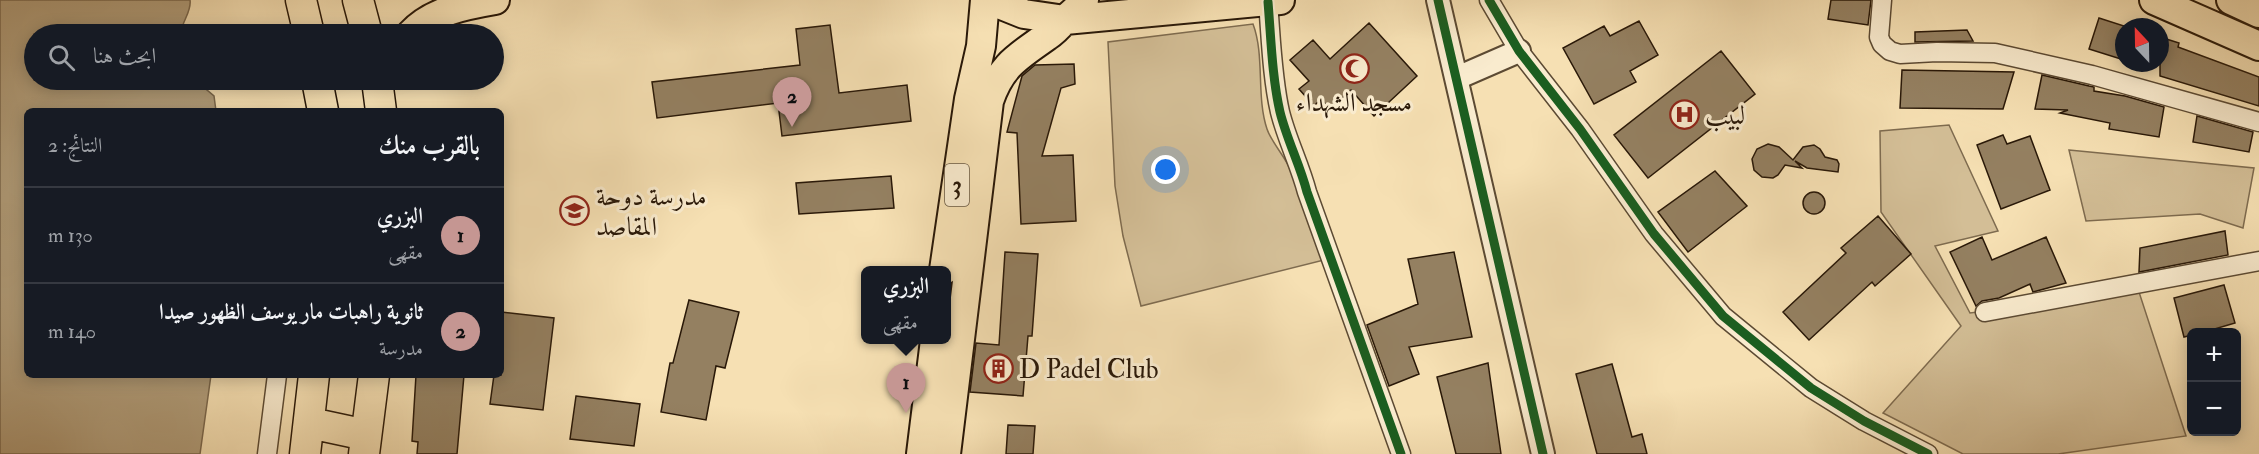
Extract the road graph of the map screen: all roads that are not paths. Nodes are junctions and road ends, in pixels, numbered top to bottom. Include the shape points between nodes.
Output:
1 (301, 0) edge
2 (358, 0) edge
3 (495, 0) edge
4 (987, 0) edge
5 (1438, 0) edge
6 (1489, 0) edge
7 (1881, 0) edge
8 (2231, 0) edge
9 (1261, 1) edge
10 (2165, 2) edge
11 (445, 6) edge
12 (1074, 10) edge
13 (2259, 13) edge
14 (307, 24) edge
15 (364, 24) edge
16 (423, 24) edge
17 (2259, 46) edge
18 (1519, 51) junction
19 (1456, 78) junction
20 (319, 90) edge
21 (979, 100) junction
22 (322, 108) edge
23 (2259, 122) edge
24 (2259, 261) edge
25 (945, 266) edge
26 (1985, 312) dead end
27 (934, 344) edge
28 (277, 378) edge
29 (314, 378) edge
30 (374, 378) edge
31 (310, 423) junction
32 (365, 445) edge
33 (1919, 452) edge
34 (267, 454) edge
35 (305, 454) edge
36 (921, 454) edge
37 (946, 454) edge
38 (1401, 454) edge
39 (1543, 454) edge

1 - 14 highway
2 - 15 highway
3 - 11 main road
4 - 12 main road via 1024,14
4 - 21 main road
5 - 19 street
6 - 18 street
7 - 23 street via 1879,37 1890,51 1995,53 2092,75
8 - 13 main road
9 - 12 main road
9 - 38 street via 1286,132
10 - 17 main road
11 - 16 main road
12 - 21 main road via 1048,36 1009,65
18 - 19 street
18 - 33 street via 1654,234 1724,316 1811,388
19 - 39 street
20 - 22 highway
21 - 25 main road, 3
21 - 37 main road, 3
24 - 26 street
27 - 36 main road
28 - 34 street
29 - 31 highway
30 - 32 highway
31 - 32 highway
31 - 35 highway

